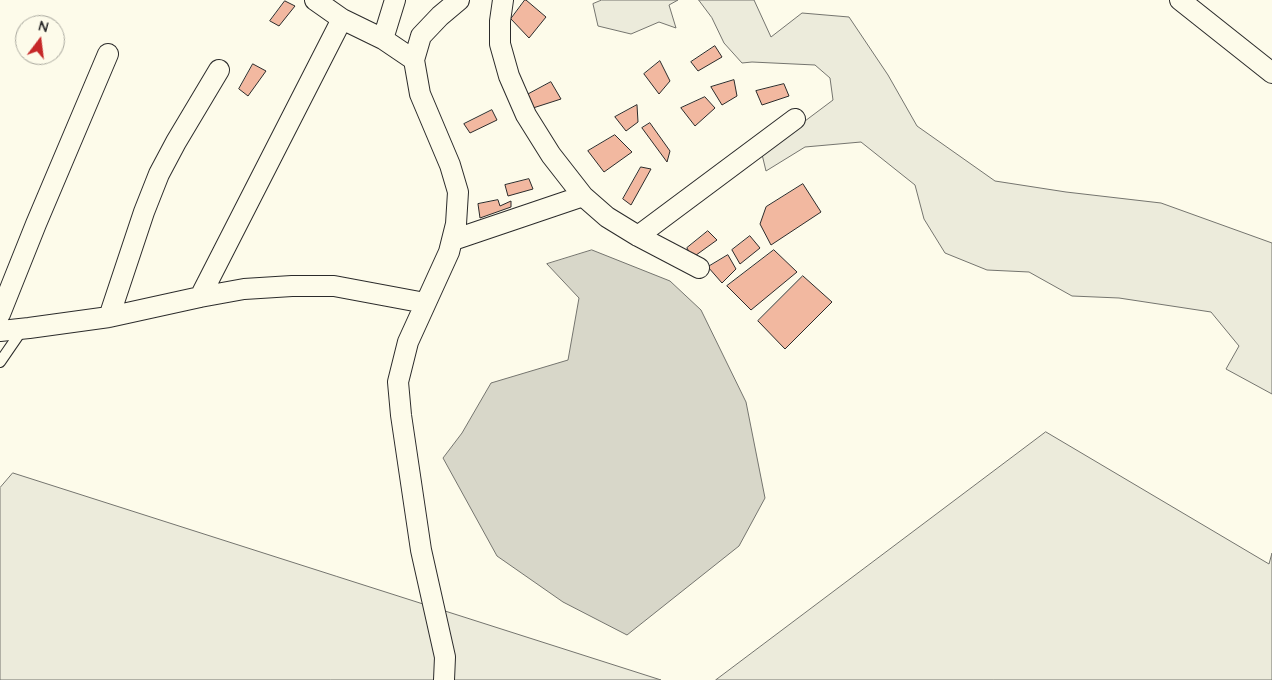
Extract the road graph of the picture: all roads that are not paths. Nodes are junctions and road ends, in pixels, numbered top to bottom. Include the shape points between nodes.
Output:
1 (315, 0) edge
2 (396, 0) edge
3 (459, 0) edge
4 (503, 0) edge
5 (1180, 0) edge
6 (342, 19) junction
7 (383, 39) junction
8 (108, 54) dead end
9 (414, 60) junction
10 (219, 70) dead end
11 (1272, 73) edge
12 (795, 119) dead end
13 (583, 196) junction
14 (638, 236) junction
15 (452, 240) junction
16 (699, 268) dead end
17 (200, 297) junction
18 (425, 303) junction
19 (0, 314) edge
20 (109, 317) junction
21 (23, 329) junction
22 (0, 331) edge
23 (0, 362) edge
24 (444, 680) edge

1 - 6 street
2 - 7 street
3 - 9 street via 421,36
4 - 13 street via 500,44 509,76 526,115 551,155
5 - 11 street
6 - 7 street
6 - 17 street
7 - 9 street
8 - 19 street
9 - 15 street via 420,94 458,192
10 - 20 street via 159,174
12 - 14 street
13 - 14 street
13 - 15 street
14 - 16 street
15 - 18 street
17 - 18 street via 244,289 334,286
17 - 20 street
18 - 24 street via 408,342 398,382 421,550 445,657
20 - 21 street
21 - 22 street
21 - 23 lane

